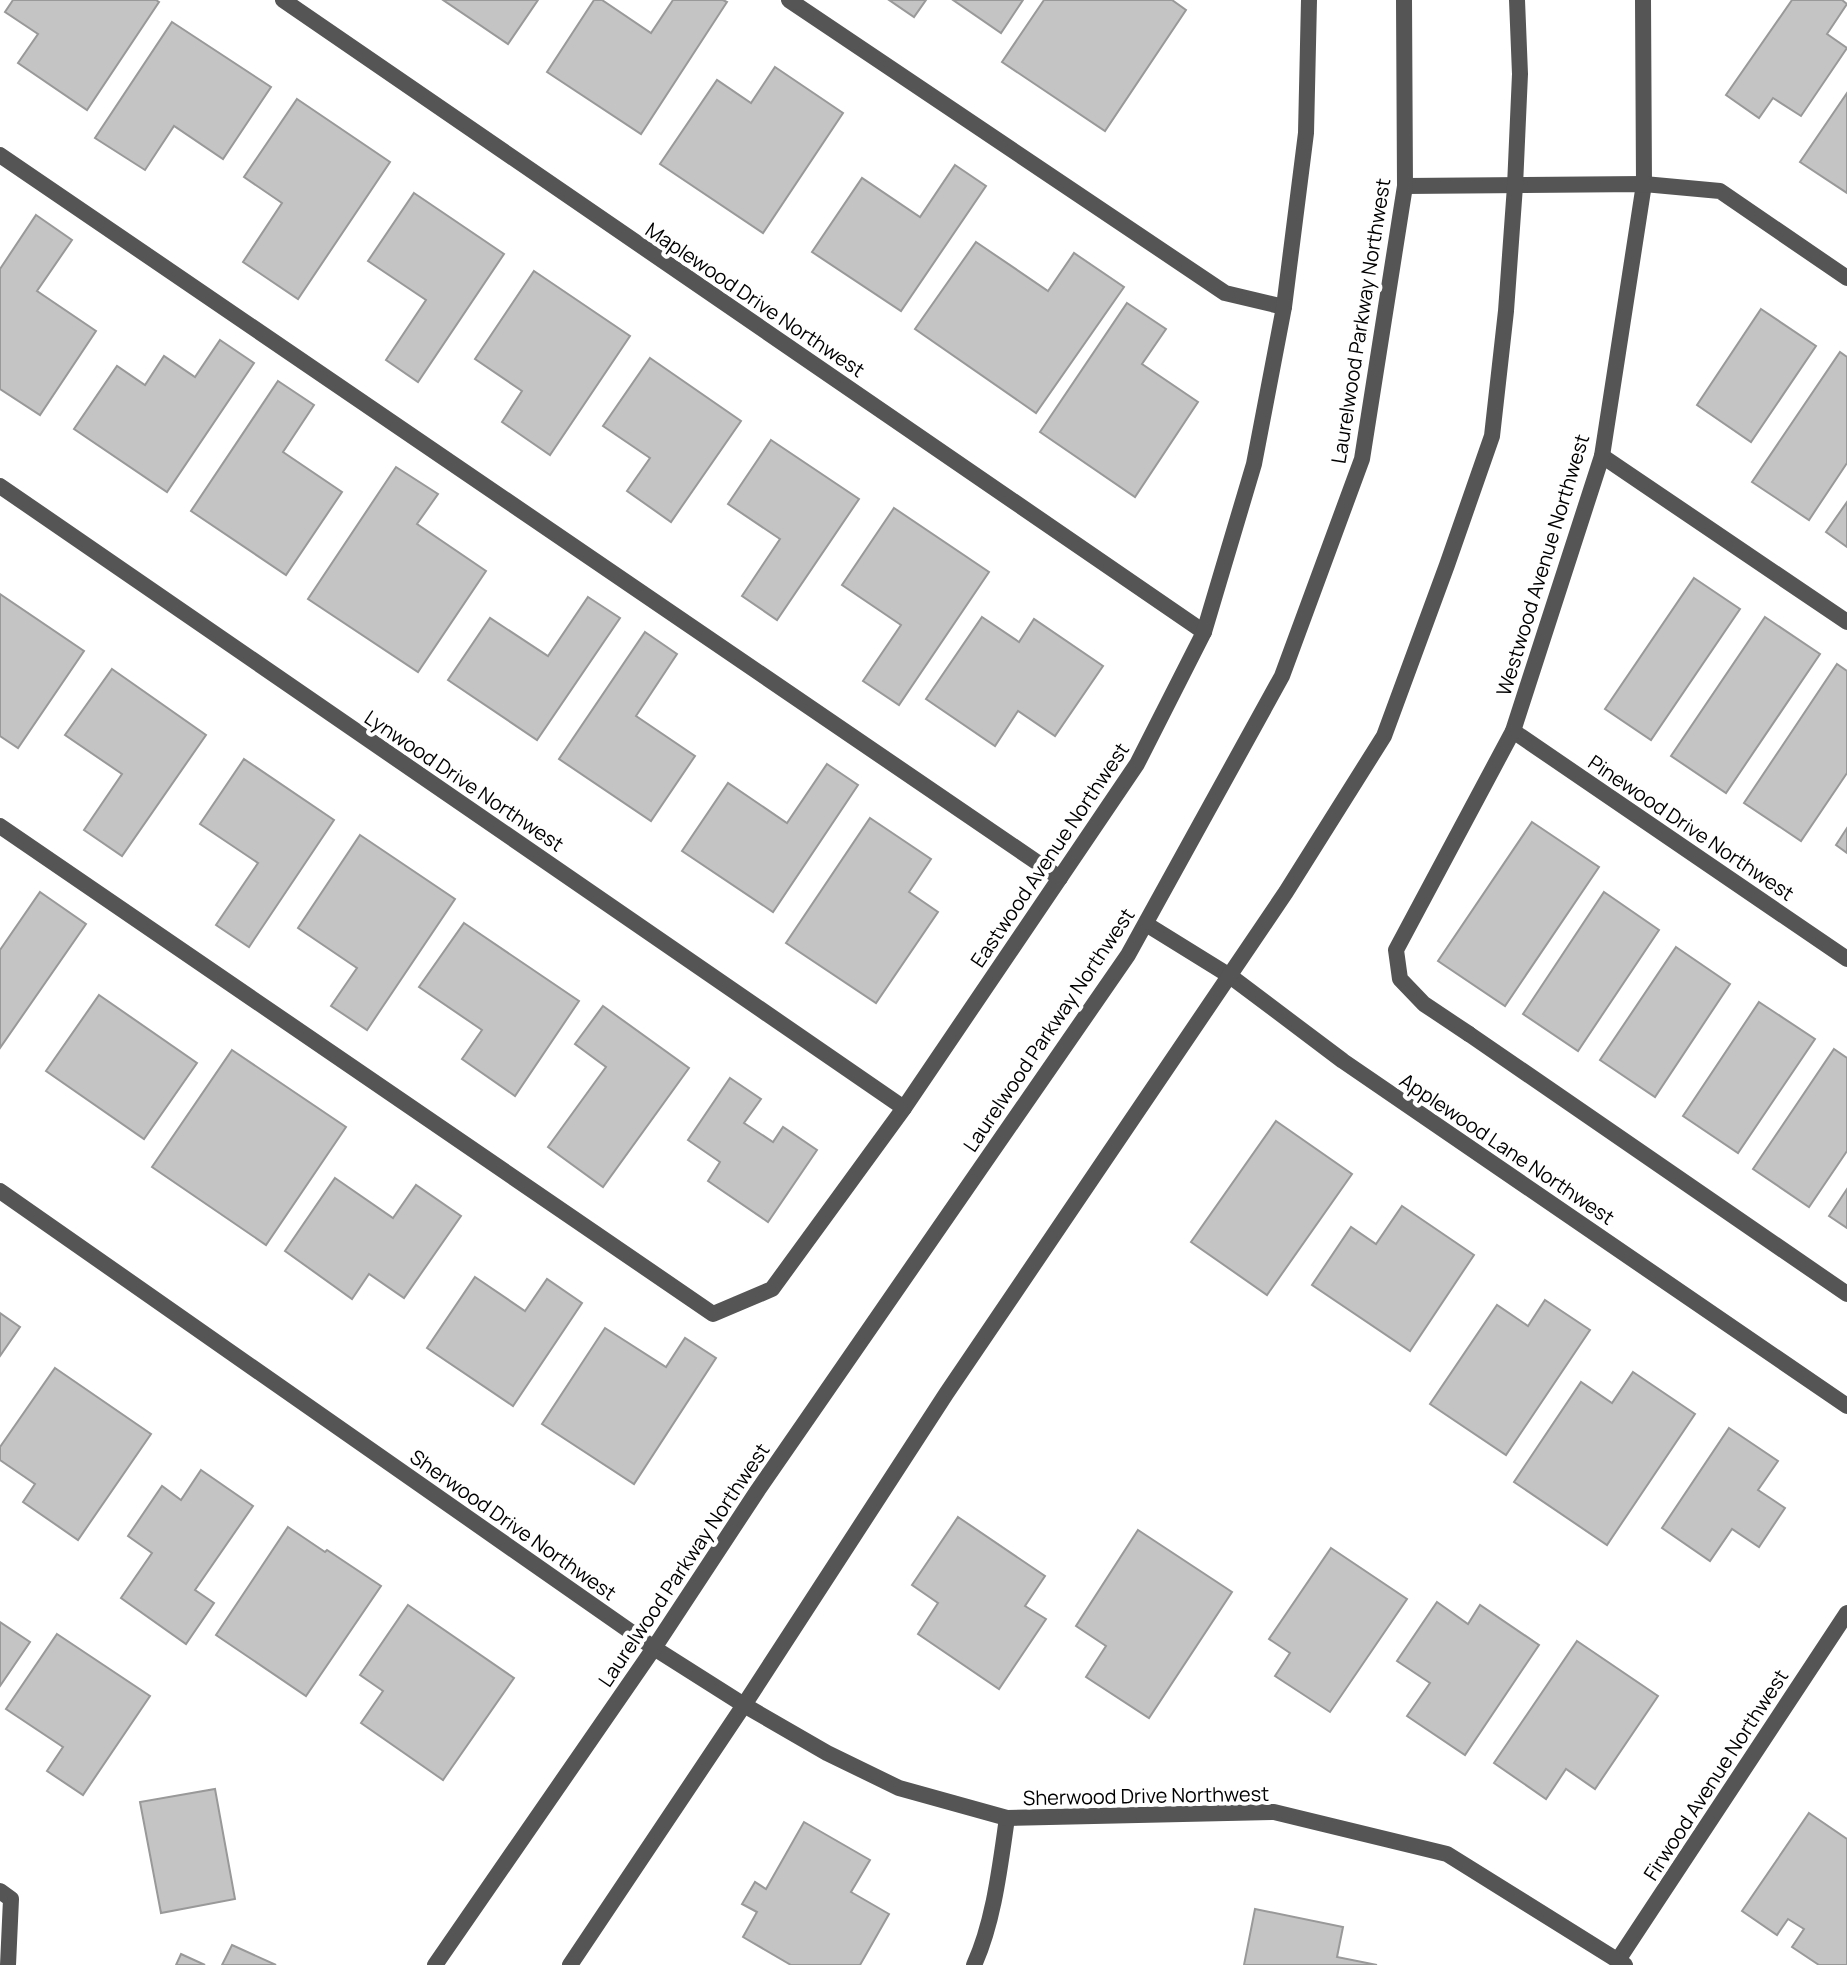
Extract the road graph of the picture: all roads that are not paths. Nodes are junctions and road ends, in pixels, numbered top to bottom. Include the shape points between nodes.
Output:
1 (283, 0) edge
2 (789, 0) edge
3 (1309, 0) edge
4 (1404, 0) edge
5 (1517, 0) edge
6 (1643, 0) edge
7 (0, 155) edge
8 (1644, 184) junction
9 (1405, 186) junction
10 (1515, 186) junction
11 (1847, 278) edge
12 (1284, 307) junction
13 (1602, 456) junction
14 (0, 486) edge
15 (1847, 622) edge
16 (1204, 632) junction
17 (1513, 731) junction
18 (0, 826) edge
19 (1060, 878) junction
20 (1146, 924) junction
21 (1847, 959) edge
22 (1230, 976) junction
23 (904, 1108) junction
24 (0, 1191) edge
25 (1847, 1294) edge
26 (1847, 1406) edge
27 (1847, 1613) edge
28 (654, 1648) junction
29 (744, 1705) junction
30 (1007, 1818) junction
31 (6, 1895) edge
32 (1622, 1963) edge
33 (8, 1965) edge
34 (435, 1965) edge
35 (570, 1965) edge
36 (974, 1965) edge

1 - 16 street, Maplewood Drive Northwest
2 - 12 street via 1225,293
3 - 12 street, Eastwood Avenue Northwest via 1306,133
4 - 9 street, Laurelwood Parkway Northwest
5 - 10 street
6 - 8 street, Westwood Avenue Northwest
7 - 19 street
8 - 10 street
8 - 11 street via 1720,191
8 - 13 street, Westwood Avenue Northwest
9 - 10 street
9 - 20 street, Laurelwood Parkway Northwest via 1362,459 1282,676
10 - 22 street via 1492,436 1447,565 1384,736
12 - 16 street, Eastwood Avenue Northwest via 1254,464
13 - 15 street
13 - 17 street, Westwood Avenue Northwest
14 - 23 street, Lynwood Drive Northwest
16 - 19 street, Eastwood Avenue Northwest via 1137,764
17 - 21 street, Pinewood Drive Northwest
17 - 25 street, Westwood Avenue Northwest via 1396,950 1400,979 1424,1004
18 - 23 street, Eastwood Avenue Northwest via 713,1314 772,1289
19 - 23 street, Eastwood Avenue Northwest
20 - 22 street, Applewood Lane Northwest
20 - 28 street, Laurelwood Parkway Northwest
22 - 26 street, Applewood Lane Northwest via 1343,1061
22 - 29 street via 946,1394
24 - 28 street, Sherwood Drive Northwest
27 - 32 street, Firwood Avenue Northwest
28 - 29 street, Sherwood Drive Northwest
28 - 34 street, Laurelwood Parkway Northwest
29 - 30 street, Sherwood Drive Northwest via 899,1788
29 - 35 street
30 - 32 street, Sherwood Drive Northwest via 1274,1812 1447,1854
30 - 36 street via 999,1873
31 - 33 street

